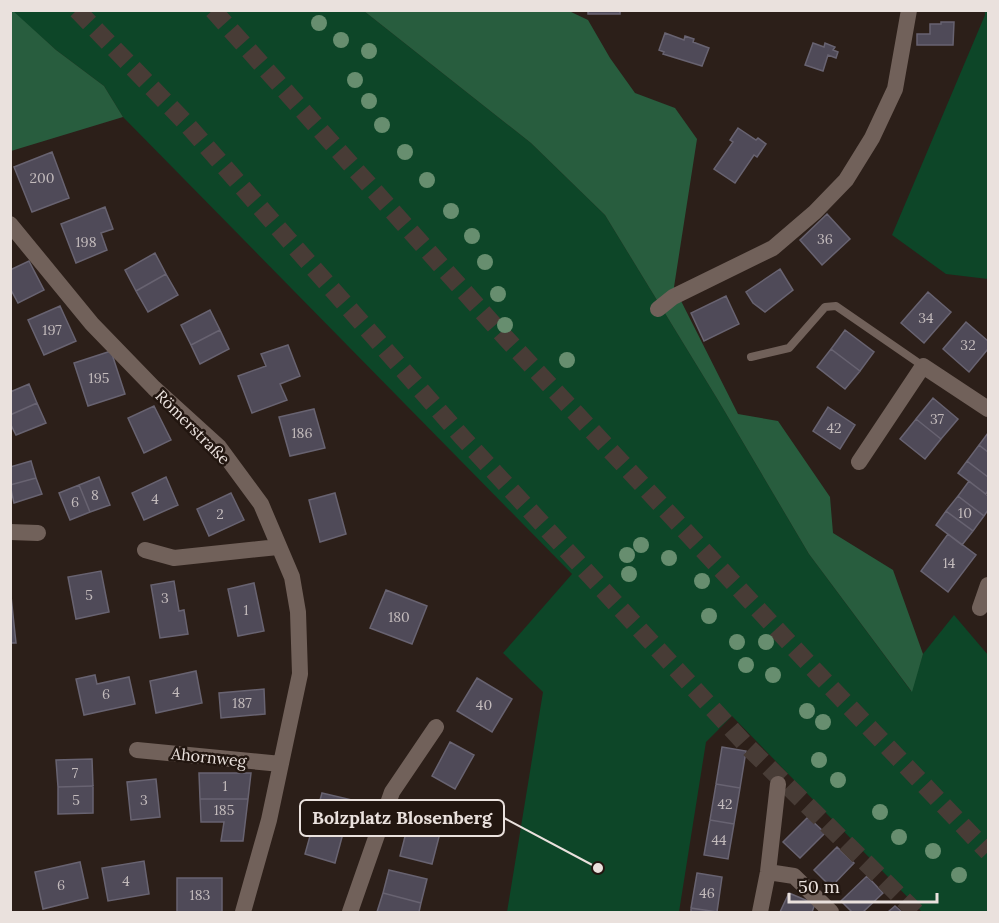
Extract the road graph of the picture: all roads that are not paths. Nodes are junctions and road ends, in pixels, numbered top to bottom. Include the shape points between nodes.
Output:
1 (909, 10) edge
2 (10, 224) edge
3 (658, 309) dead end
4 (751, 357) dead end
5 (923, 366) junction
6 (988, 409) edge
7 (859, 462) dead end
8 (10, 532) edge
9 (38, 533) dead end
10 (278, 547) junction
11 (145, 550) dead end
12 (988, 585) edge
13 (980, 608) dead end
14 (436, 727) dead end
15 (137, 750) dead end
16 (281, 764) junction
17 (778, 784) dead end
18 (768, 872) junction
19 (243, 912) edge
20 (350, 912) edge
21 (760, 912) edge
22 (831, 912) edge

1 - 3 street via 895,90 846,180 773,248 673,297
2 - 10 street, Römerstraße via 92,324 219,447 261,504
4 - 5 lane via 789,348 825,307 836,306
5 - 6 street
5 - 7 street
8 - 9 street
10 - 11 street via 174,558
10 - 16 street, Römerstraße via 292,578 298,612 300,674
12 - 13 street
14 - 20 street via 392,792
15 - 16 street, Ahornweg
16 - 19 street, Römerstraße
17 - 18 street
18 - 21 street
18 - 22 street via 795,876

